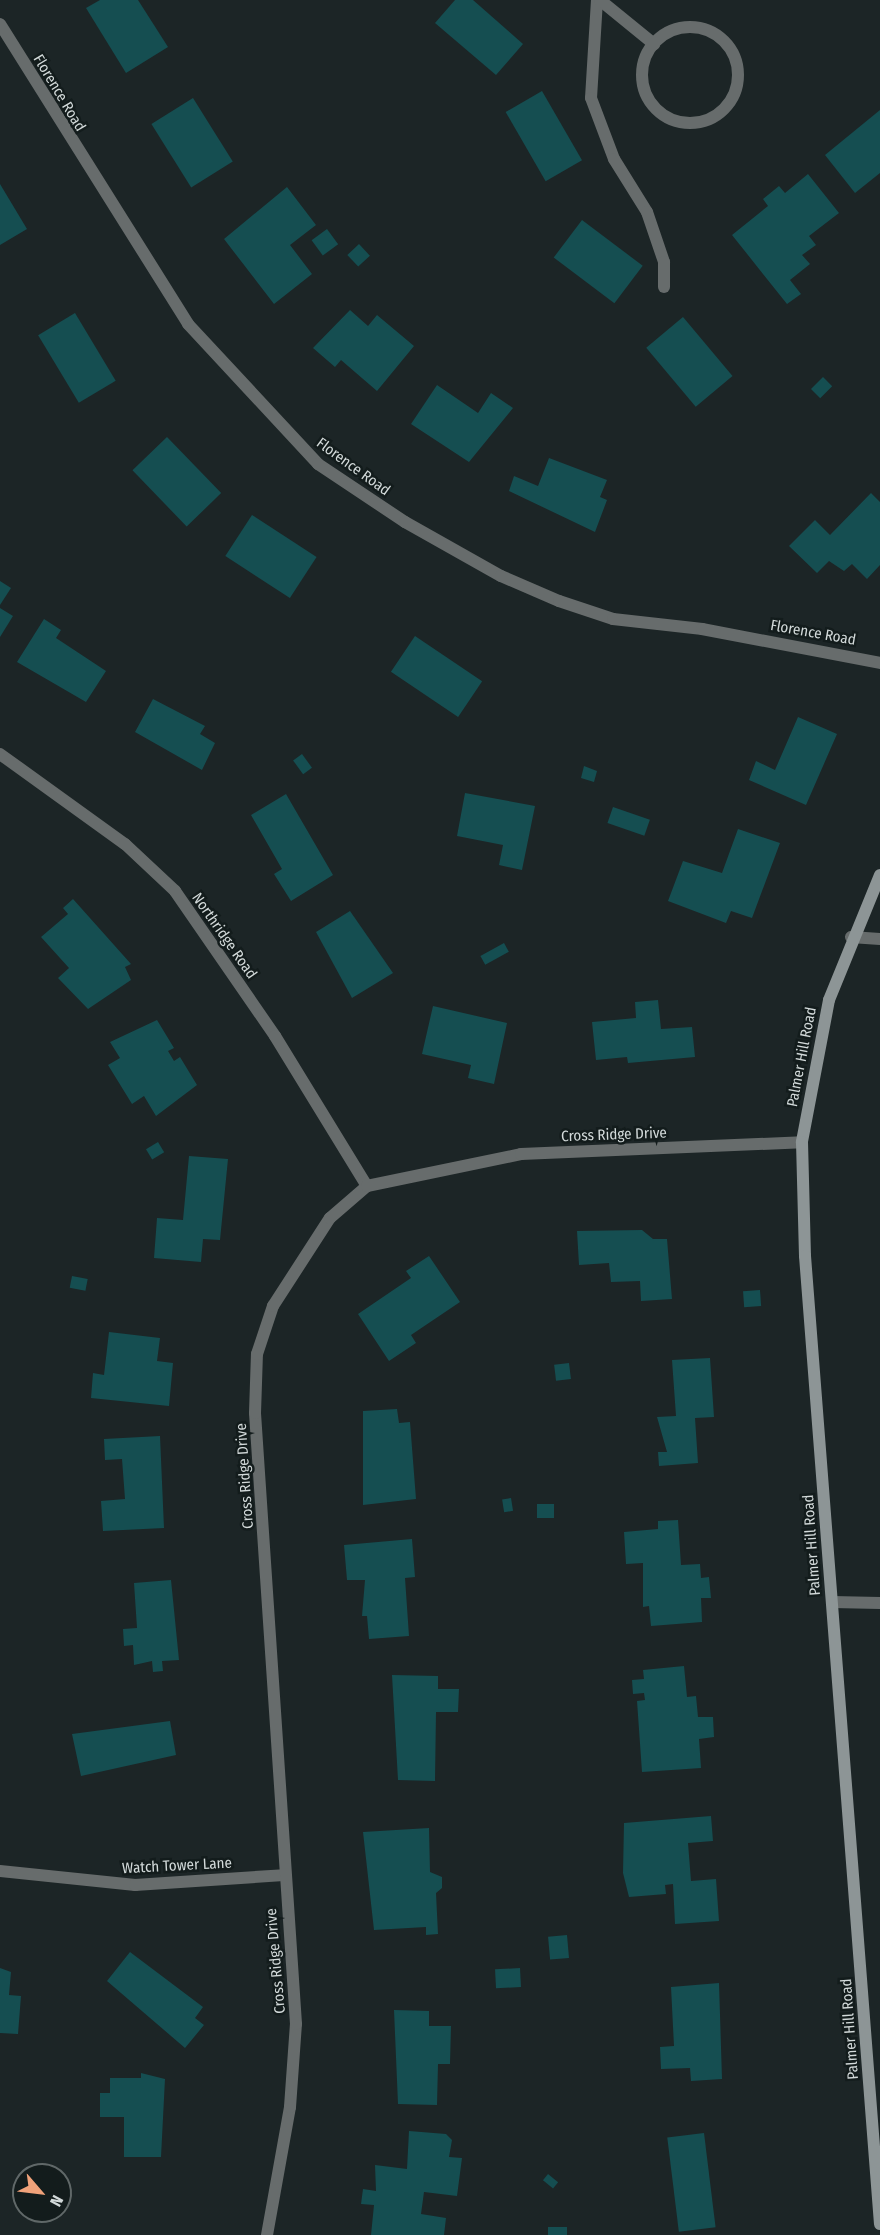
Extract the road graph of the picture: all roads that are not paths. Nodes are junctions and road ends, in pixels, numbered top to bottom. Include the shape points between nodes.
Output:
1 (598, 0) edge
2 (0, 24) edge
3 (654, 44) junction
4 (664, 287) dead end
5 (880, 663) edge
6 (0, 754) edge
7 (880, 875) edge
8 (851, 937) junction
9 (880, 939) edge
10 (802, 1142) junction
11 (367, 1186) junction
12 (832, 1602) junction
13 (880, 1603) edge
14 (0, 1871) edge
15 (284, 1875) junction
16 (880, 2224) edge
17 (267, 2235) edge

1 - 3 street
1 - 4 street via 591,98 614,159 647,212 664,262
2 - 5 street, Florence Road via 188,324 269,417 318,464 405,522 501,576 559,601 614,619 702,629
3 - 3 street via 642,70 653,107 687,123 723,110 738,75 723,40 688,27
6 - 11 street, Northridge Road via 125,844 175,891 275,1036
7 - 8 main road, Palmer Hill Road
8 - 9 street
8 - 10 main road, Palmer Hill Road via 812,1074
10 - 11 street, Cross Ridge Drive via 521,1154
10 - 12 main road, Palmer Hill Road via 805,1256
11 - 15 street, Cross Ridge Drive via 330,1218 298,1261 273,1306 257,1354 255,1413
12 - 13 street
12 - 16 main road, Palmer Hill Road
14 - 15 street, Watch Tower Lane via 135,1885
15 - 17 street, Cross Ridge Drive via 296,2024 290,2107

